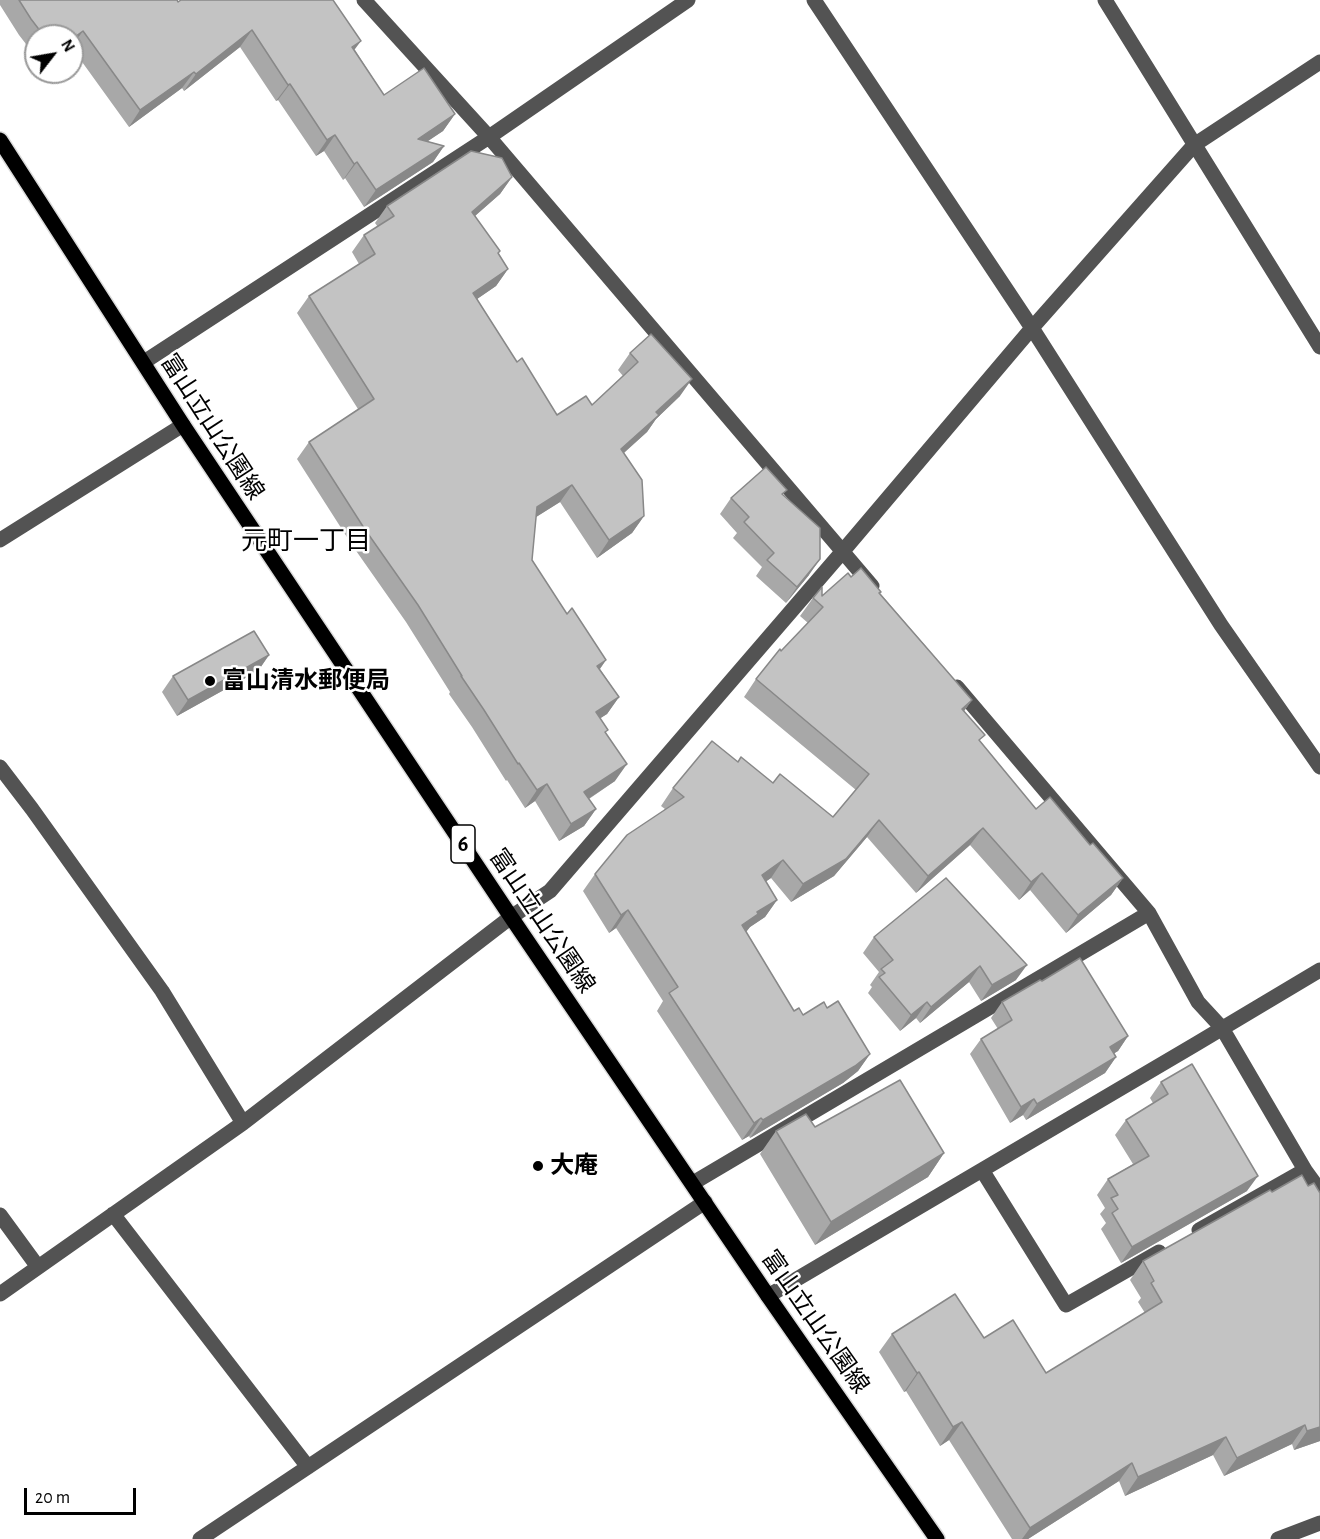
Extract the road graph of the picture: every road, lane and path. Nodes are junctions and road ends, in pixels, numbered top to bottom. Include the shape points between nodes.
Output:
1 (364, 0) edge
2 (688, 0) edge
3 (814, 0) edge
4 (1105, 0) edge
5 (1320, 62) edge
6 (489, 137) junction
7 (0, 140) edge
8 (1194, 145) junction
9 (1032, 328) junction
10 (1320, 347) edge
11 (144, 362) junction
12 (183, 425) junction
13 (0, 540) edge
14 (843, 551) junction
15 (878, 594) edge
16 (948, 676) edge
17 (0, 767) edge
18 (1320, 767) edge
19 (1149, 913) junction
20 (512, 917) junction
21 (1320, 970) edge
22 (1222, 1028) junction
23 (243, 1123) junction
24 (982, 1170) junction
25 (1305, 1170) junction
26 (693, 1183) junction
27 (1320, 1191) edge
28 (705, 1202) junction
29 (113, 1214) junction
30 (0, 1215) edge
31 (1191, 1235) edge
32 (1170, 1246) edge
33 (38, 1267) junction
34 (0, 1294) edge
35 (768, 1296) junction
36 (309, 1467) junction
37 (1320, 1523) edge
38 (200, 1539) edge
39 (937, 1539) edge
40 (1278, 1539) edge

1 - 6 street
2 - 6 street
3 - 9 street
4 - 8 street
5 - 8 street
6 - 11 street
6 - 14 street
7 - 11 main road, 富山立山公園線 / 6
8 - 9 street
8 - 10 street
9 - 14 street
9 - 18 street via 1221,625
11 - 12 main road, 富山立山公園線 / 6
12 - 13 street
12 - 20 main road, 富山立山公園線 / 6
14 - 15 street
14 - 20 street via 550,891
16 - 19 street
17 - 23 street via 162,992
19 - 22 street via 1198,1002
19 - 26 street
20 - 23 street
20 - 26 main road, 富山立山公園線 / 6
21 - 22 street
22 - 24 street
22 - 25 street
23 - 29 street
24 - 32 street via 1066,1305
24 - 35 street
25 - 27 street
25 - 31 street
26 - 28 main road, 富山立山公園線 / 6
28 - 35 main road, 富山立山公園線 / 6
28 - 36 street
29 - 33 street
29 - 36 street
30 - 33 street
33 - 34 street
35 - 39 main road, 富山立山公園線 / 6
36 - 38 street
37 - 40 street

